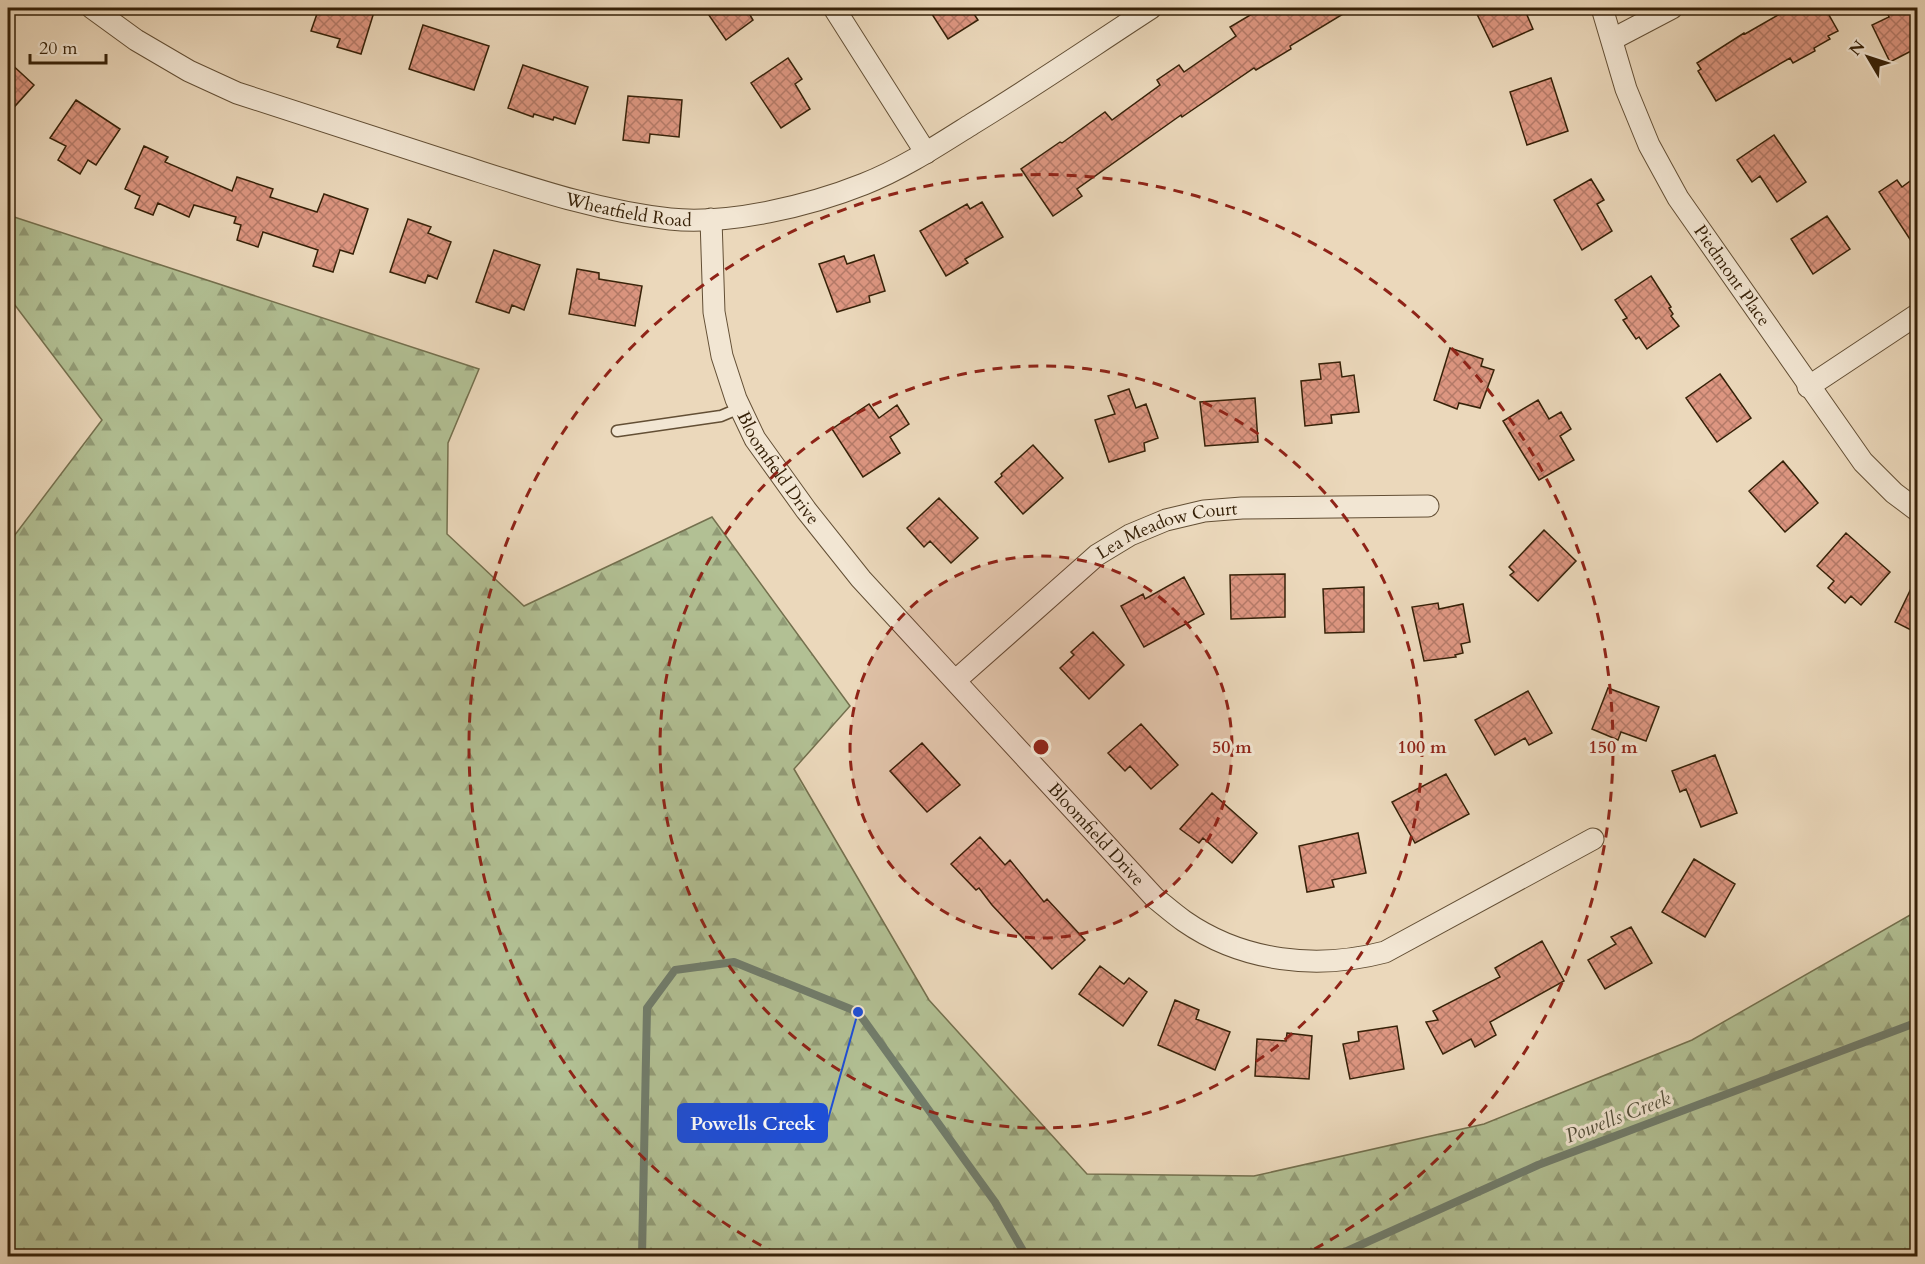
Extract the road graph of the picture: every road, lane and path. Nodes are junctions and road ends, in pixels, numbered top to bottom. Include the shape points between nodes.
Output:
1 (92, 8) edge
2 (834, 8) edge
3 (1151, 8) edge
4 (1602, 8) edge
5 (1672, 8) edge
6 (1613, 39) junction
7 (927, 153) junction
8 (711, 219) junction
9 (1917, 314) edge
10 (1809, 387) junction
11 (740, 408) junction
12 (617, 431) dead end
13 (1428, 506) dead end
14 (1917, 511) edge
15 (956, 680) junction
16 (1593, 839) dead end

1 - 8 street, Wheatfield Road via 171,61 237,93 550,194 672,219
2 - 7 street
3 - 7 street, Wheatfield Road
4 - 6 street, Piedmont Place
5 - 6 street
6 - 10 street, Piedmont Place via 1626,89 1677,198
7 - 8 street, Wheatfield Road via 865,184 813,202
8 - 11 street, Bloomfield Drive via 714,312 722,356
9 - 10 street
10 - 14 street, Piedmont Place via 1863,462
11 - 12 lane via 721,416
11 - 15 street, Bloomfield Drive via 755,439 806,510 861,579
13 - 15 street, Lea Meadow Court via 1242,508 1166,520 1098,555
15 - 16 street, Bloomfield Drive via 1155,898 1217,940 1245,951 1319,962 1385,952

